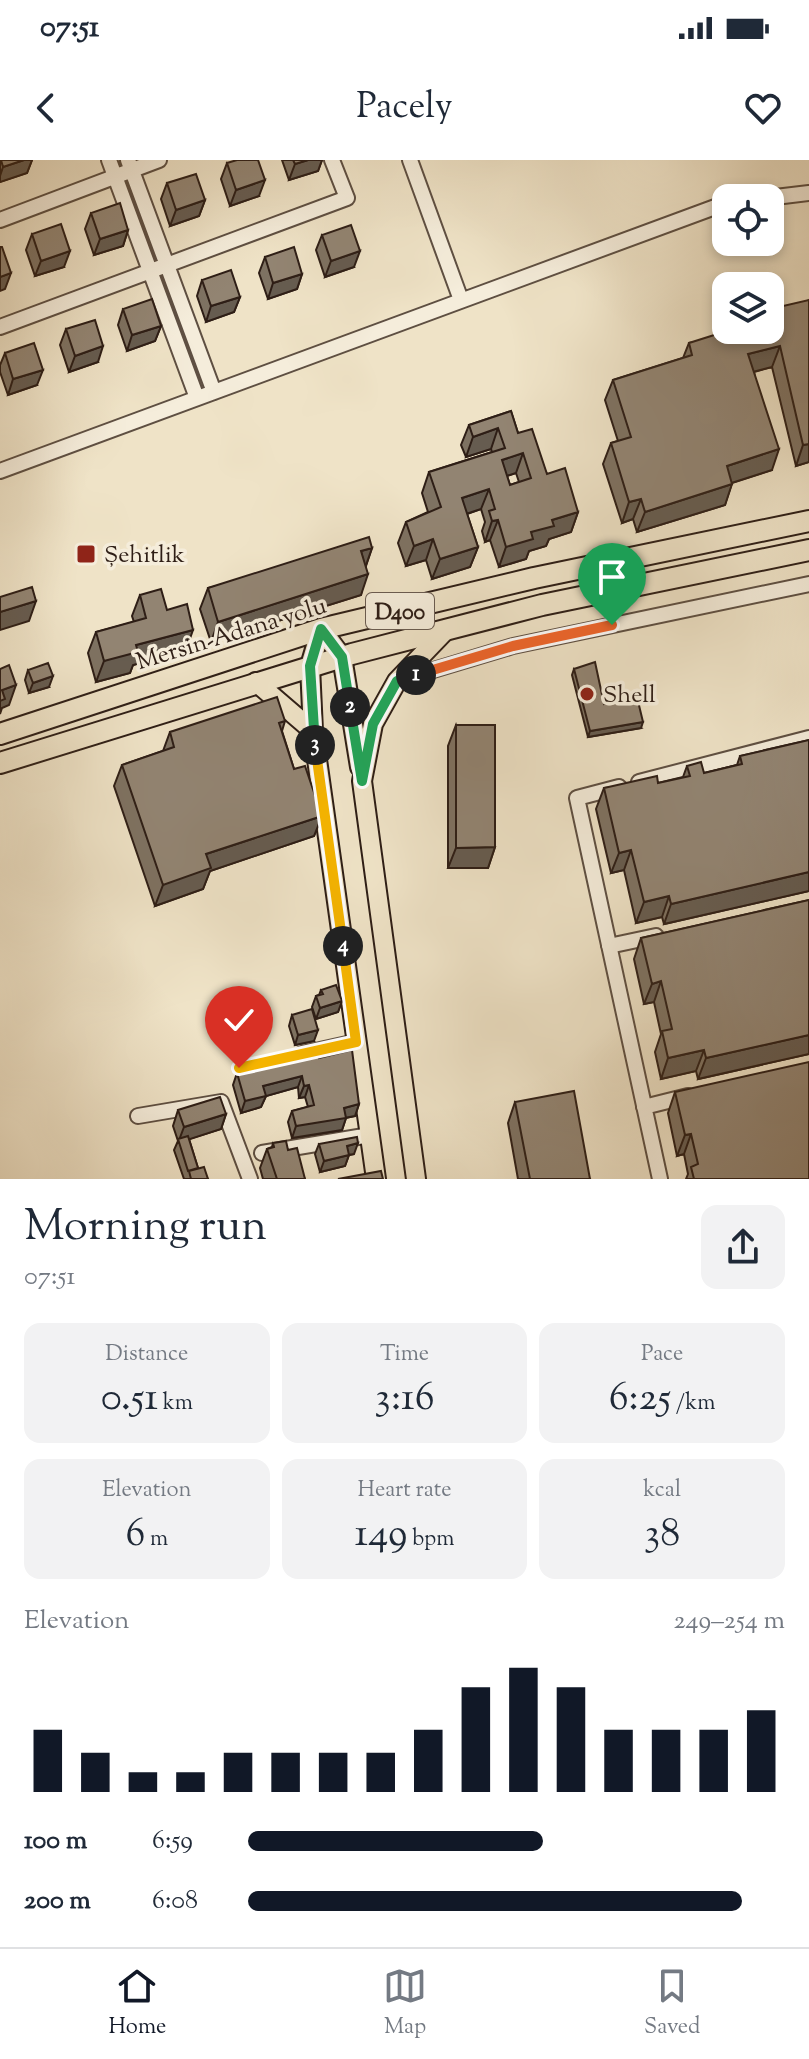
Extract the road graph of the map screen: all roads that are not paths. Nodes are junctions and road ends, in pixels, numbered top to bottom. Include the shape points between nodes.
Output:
1 (109, 160) edge
2 (159, 160) edge
3 (332, 160) edge
4 (410, 160) edge
5 (130, 165) edge
6 (115, 177) junction
7 (809, 193) edge
8 (784, 196) edge
9 (712, 208) edge
10 (0, 220) edge
11 (167, 265) junction
12 (150, 272) junction
13 (461, 300) junction
14 (0, 327) edge
15 (214, 392) junction
16 (197, 398) junction
17 (0, 471) edge
18 (809, 521) edge
19 (809, 550) edge
20 (809, 584) edge
21 (321, 629) junction
22 (447, 629) junction
23 (342, 657) junction
24 (310, 666) junction
25 (397, 681) junction
26 (256, 682) junction
27 (313, 731) junction
28 (0, 734) edge
29 (809, 738) edge
30 (0, 763) edge
31 (362, 781) junction
32 (671, 933) edge
33 (609, 946) junction
34 (356, 1042) junction
35 (283, 1058) edge
36 (704, 1093) edge
37 (644, 1107) junction
38 (138, 1116) dead end
39 (370, 1135) junction
40 (262, 1153) dead end
41 (250, 1179) edge
42 (376, 1179) edge
43 (416, 1179) edge
44 (660, 1179) edge

1 - 6 street
2 - 5 street
3 - 11 street via 347,198
4 - 13 street
5 - 6 street
5 - 11 street
6 - 10 street
6 - 12 street
7 - 8 street
9 - 13 street
11 - 12 street
11 - 15 street
12 - 14 street
12 - 16 street
13 - 15 street
15 - 16 street
16 - 17 street
18 - 21 highway, Mersin-Adana yolu / D400
19 - 22 highway, D400
20 - 25 street via 513,646
21 - 23 main road
21 - 24 main road
21 - 28 highway, Mersin-Adana yolu / D400
22 - 23 highway, D400
22 - 25 main road
23 - 24 highway, D400
23 - 31 main road
24 - 26 highway, D400
24 - 27 main road
25 - 31 main road via 373,724
26 - 27 main road
26 - 30 highway, D400
27 - 34 main road
29 - 33 street via 577,798
31 - 43 main road
32 - 33 street
33 - 37 street
34 - 35 street
34 - 39 main road
36 - 37 street
37 - 44 street
38 - 41 street via 221,1102
39 - 40 street
39 - 42 main road

